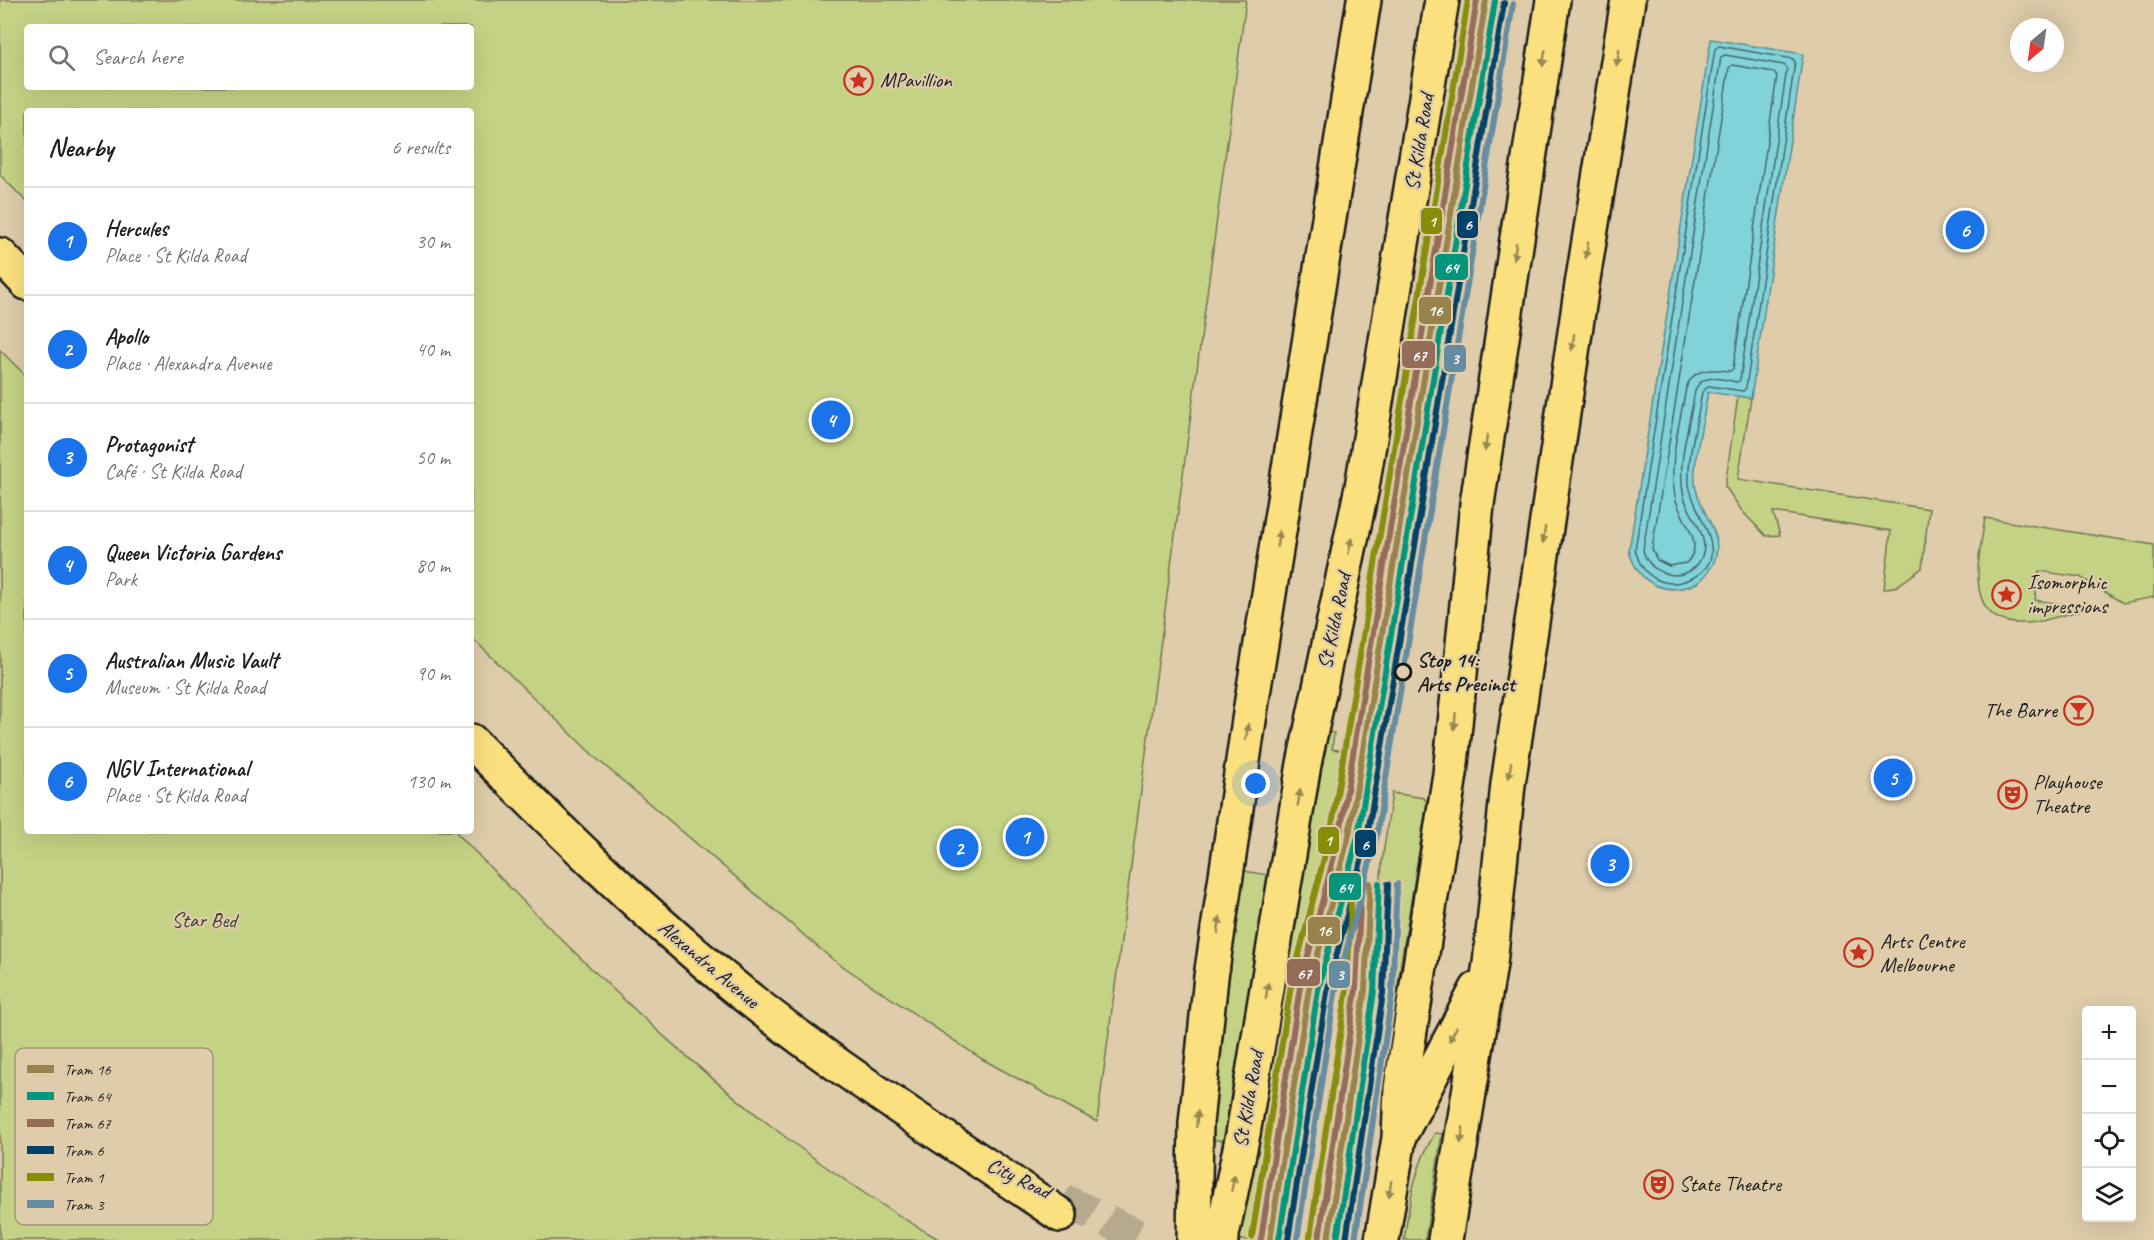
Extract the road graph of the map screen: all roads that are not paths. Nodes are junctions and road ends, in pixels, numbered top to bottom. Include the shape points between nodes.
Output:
1 (1364, 0) edge
2 (1442, 0) edge
3 (1553, 0) edge
4 (1628, 0) edge
5 (0, 255) edge
6 (24, 280) edge
7 (474, 744) edge
8 (1490, 964) junction
9 (1399, 1138) junction
10 (973, 1155) joint
11 (1062, 1207) tunnel mouth
12 (1194, 1240) edge
13 (1221, 1240) edge
14 (1382, 1240) edge
15 (1445, 1240) edge

12 -> 1 main road, St Kilda Road via 1197,1123 1212,977 1248,723
13 -> 2 main road, St Kilda Road via 1243,1134 1304,764 1362,487
3 -> 9 main road via 1477,504 1450,774 1401,1088
4 -> 8 main road via 1581,285 1508,784
5 - 6 main road
7 - 10 main road, Alexandra Avenue via 552,823 726,981 876,1092
8 -> 9 main road
8 -> 15 main road
9 -> 14 main road
10 - 11 main road, City Road

